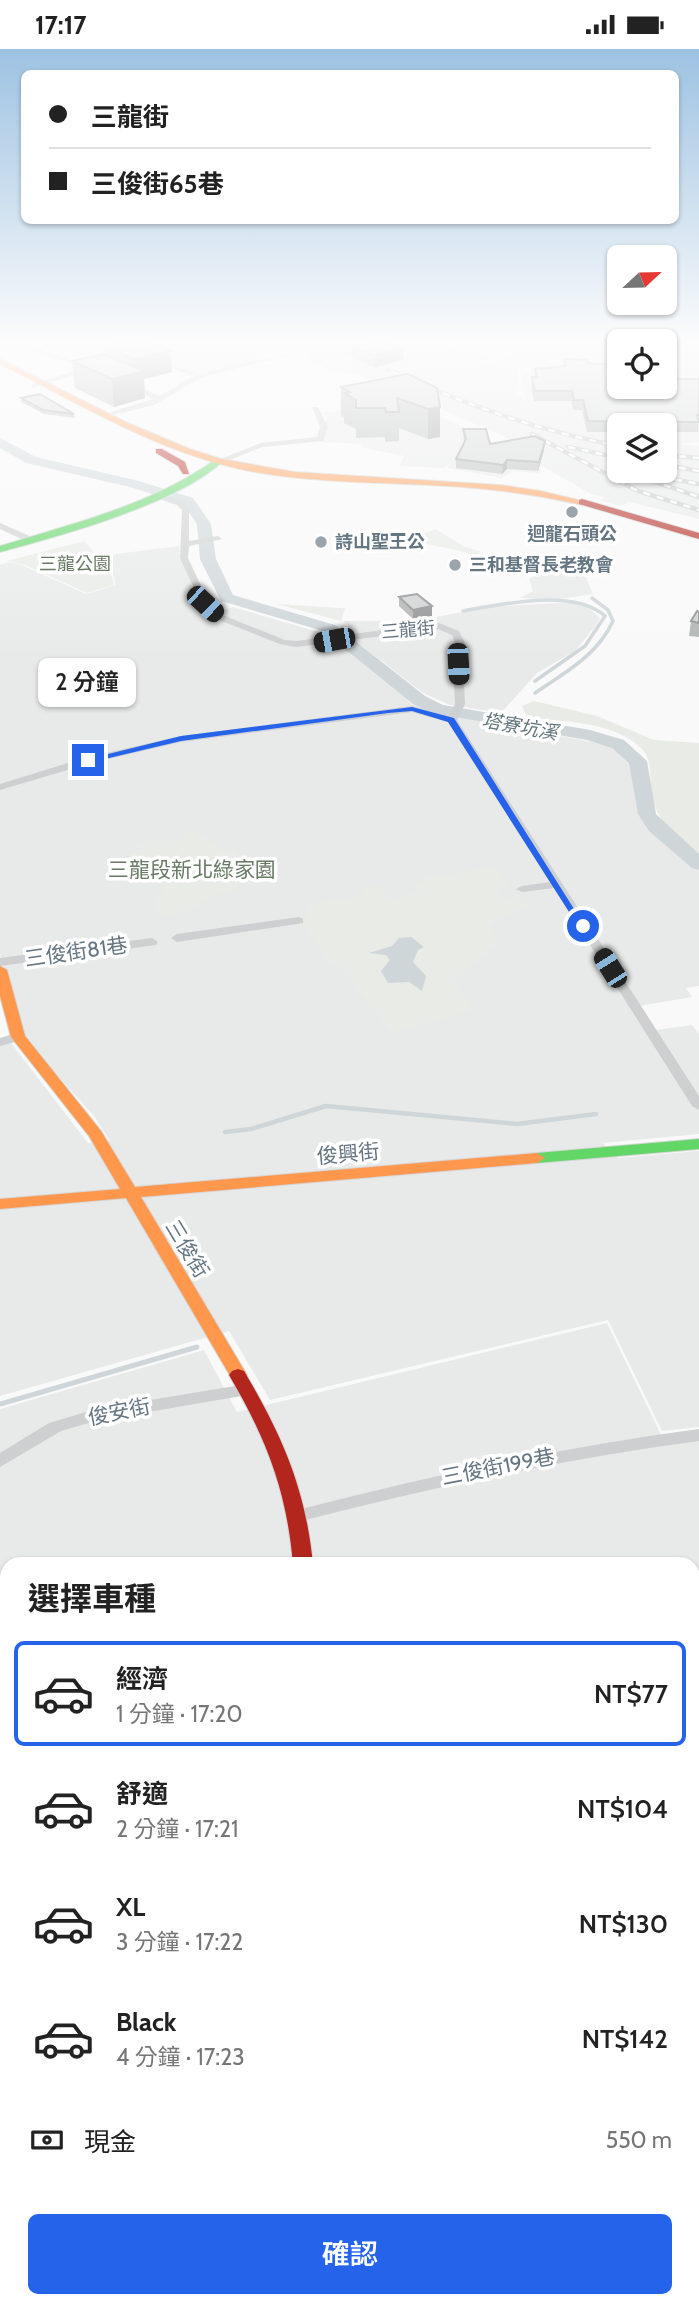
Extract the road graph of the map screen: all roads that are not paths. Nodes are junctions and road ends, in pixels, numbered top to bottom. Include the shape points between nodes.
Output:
1 (157, 448) edge
2 (166, 448) edge
3 (182, 448) edge
4 (254, 448) edge
5 (216, 463) junction
6 (186, 473) junction
7 (157, 489) junction
8 (0, 526) edge
9 (23, 537) junction
10 (699, 538) edge
11 (0, 539) edge
12 (218, 539) dead end
13 (183, 544) junction
14 (0, 549) edge
15 (452, 719) junction
16 (0, 787) edge
17 (556, 884) junction
18 (522, 889) dead end
19 (299, 921) dead end
20 (177, 938) dead end
21 (152, 942) dead end
22 (0, 962) edge
23 (0, 970) edge
24 (18, 1037) junction
25 (0, 1042) edge
26 (699, 1106) edge
27 (699, 1144) edge
28 (131, 1195) junction
29 (0, 1205) edge
30 (247, 1390) junction
31 (699, 1435) edge
32 (0, 1461) edge
33 (301, 1515) junction
34 (303, 1557) edge

1 - 6 main road via 182,464
2 - 5 main road
3 - 5 main road
4 - 5 street
5 - 6 main road
5 - 7 main road
5 - 10 main road via 321,477 550,493 577,505
6 - 7 main road
7 - 9 main road
7 - 13 street, 三龍街 via 186,510
8 - 9 street
9 - 11 main road
9 - 14 main road
12 - 13 street
13 - 15 street, 三龍街 via 199,594 217,616 283,642 308,644 439,626 454,631 462,647 460,704
15 - 16 street via 412,709 181,739 88,760
15 - 17 street
17 - 18 street
17 - 26 street
19 - 20 street
21 - 22 street, 三俊街81巷
23 - 24 main road, 三俊街
24 - 25 street
24 - 28 main road, 三俊街 via 96,1134
27 - 28 main road, 俊興街
28 - 29 main road, 俊興街
28 - 30 main road, 三俊街
30 - 32 street, 俊安街 via 96,1415 55,1427
30 - 33 main road, 三俊街 via 290,1470
31 - 33 street, 三俊街199巷 via 555,1455
33 - 34 main road, 三俊街

